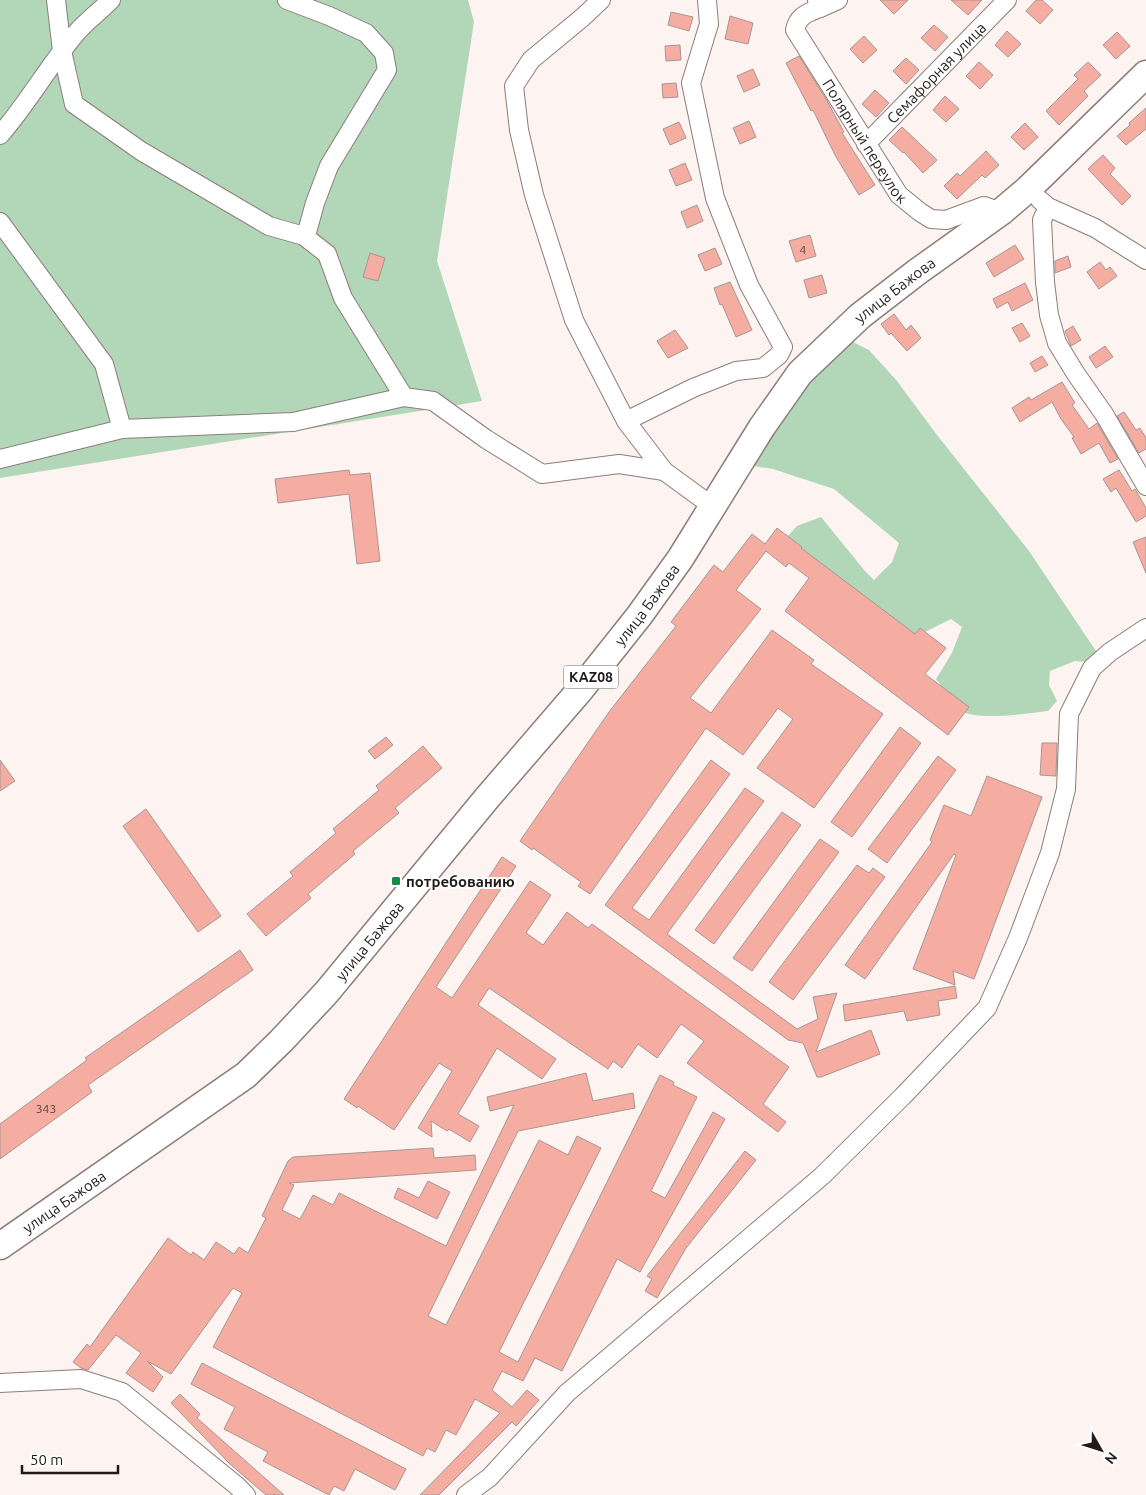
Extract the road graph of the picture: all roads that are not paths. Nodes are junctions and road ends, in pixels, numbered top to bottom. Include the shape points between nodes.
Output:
1 (56, 0) edge
2 (111, 0) edge
3 (287, 0) edge
4 (601, 0) edge
5 (707, 0) edge
6 (838, 0) edge
7 (1007, 0) edge
8 (818, 4) edge
9 (62, 51) junction
10 (1146, 74) edge
11 (0, 135) edge
12 (866, 144) junction
13 (1028, 189) junction
14 (1048, 207) junction
15 (1001, 212) junction
16 (0, 222) edge
17 (304, 236) junction
18 (1146, 260) edge
19 (404, 397) junction
20 (626, 421) junction
21 (122, 429) junction
22 (0, 459) edge
23 (664, 471) junction
24 (1146, 486) edge
25 (712, 506) junction
26 (1146, 628) edge
27 (0, 1246) edge
28 (0, 1382) edge
29 (246, 1495) edge
30 (466, 1495) edge

1 - 9 street
2 - 9 street
3 - 17 street via 366,34 384,53 387,70 329,166
4 - 20 street via 531,60 514,86 519,130 534,195 574,320
5 - 20 street via 710,24 691,83 715,198 749,285 783,347 779,355 763,368 736,371
6 - 8 street
7 - 12 street, Семафорная улица
8 - 12 street, Полярный переулок via 797,22 795,30
9 - 11 street
9 - 17 street via 74,104 142,151 269,226
10 - 13 highway, улица Бажова / KAZ08
12 - 15 street, Полярный переулок via 899,195 931,219 946,220 984,206
13 - 14 street
13 - 15 highway, улица Бажова / KAZ08
14 - 18 street via 1095,228
14 - 24 street via 1042,220 1045,282 1049,315 1058,343
15 - 25 highway, улица Бажова / KAZ08 via 860,316 800,373
16 - 21 street via 104,364
17 - 19 street via 327,254 343,298
19 - 21 street via 293,422
19 - 23 street via 433,401 542,474 619,464
20 - 23 street
21 - 22 street
23 - 25 street
25 - 27 highway, улица Бажова / KAZ08 via 675,566 581,690 326,993 281,1041 246,1075
26 - 30 street via 1092,668 1069,714 1066,789 1050,854 987,1008 822,1176 567,1393 490,1477
28 - 29 street via 81,1379 122,1392

